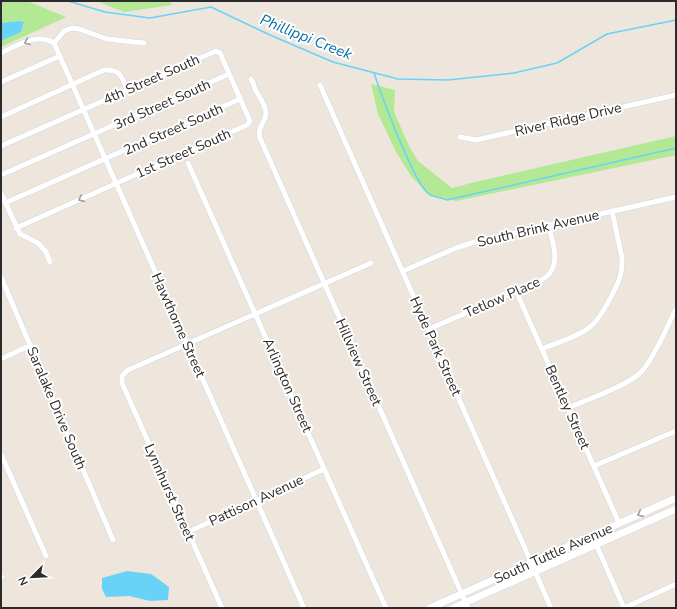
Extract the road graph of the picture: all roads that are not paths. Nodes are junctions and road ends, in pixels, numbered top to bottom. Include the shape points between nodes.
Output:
1 (54, 43) junction
2 (144, 43) dead end
3 (1, 53) edge
4 (60, 56) junction
5 (230, 74) junction
6 (252, 79) dead end
7 (1, 82) edge
8 (72, 84) junction
9 (320, 85) dead end
10 (127, 90) junction
11 (676, 95) edge
12 (240, 99) junction
13 (84, 109) junction
14 (1, 116) edge
15 (94, 134) junction
16 (460, 137) dead end
17 (1, 146) edge
18 (105, 158) junction
19 (188, 164) dead end
20 (1, 175) edge
21 (116, 182) junction
22 (1, 193) edge
23 (676, 197) edge
24 (5, 203) junction
25 (612, 211) junction
26 (548, 225) junction
27 (16, 228) junction
28 (50, 262) dead end
29 (371, 263) dead end
30 (403, 271) junction
31 (1, 277) edge
32 (324, 283) junction
33 (516, 292) junction
34 (676, 309) edge
35 (256, 313) junction
36 (429, 329) junction
37 (188, 345) junction
38 (31, 346) junction
39 (542, 349) junction
40 (1, 359) edge
41 (568, 408) junction
42 (676, 430) edge
43 (1, 454) edge
44 (594, 466) junction
45 (324, 468) junction
46 (676, 498) edge
47 (256, 500) junction
48 (676, 509) edge
49 (619, 523) junction
50 (188, 532) junction
51 (113, 540) dead end
52 (596, 544) junction
53 (46, 556) dead end
54 (531, 563) junction
55 (535, 572) junction
56 (676, 584) edge
57 (462, 594) junction
58 (467, 605) edge
59 (222, 608) edge
60 (304, 608) edge
61 (386, 608) edge
62 (430, 608) edge
63 (453, 608) edge
64 (551, 608) edge
65 (624, 608) edge

1 - 2 street via 64,31 72,28 107,39
1 -> 3 street via 51,40 32,39
1 - 4 street, Hawthorne Street
4 - 7 street
4 - 8 street, Hawthorne Street
5 - 10 street, 4th Street South via 219,51 216,51
5 - 12 street
5 - 15 street, 3rd Street South
6 - 32 street, Hillview Street via 265,108 266,116 260,126 260,138
8 - 10 street via 108,70 121,75
8 - 13 street, Hawthorne Street
8 - 14 street
9 - 30 street, Hyde Park Street
10 - 13 street, 4th Street South
11 - 16 street, River Ridge Drive via 476,140
12 - 18 street, 2nd Street South
12 - 21 street, 1st Street South via 250,121 247,125
13 - 15 street, Hawthorne Street
13 - 17 street, 4th Street South
15 - 18 street, Hawthorne Street
15 - 20 street, 3rd Street South
18 - 21 street, Hawthorne Street
18 - 24 street, 2nd Street South
19 - 35 street, Arlington Street
21 -> 27 street, 1st Street South
21 - 37 street, Hawthorne Street
22 - 24 street
23 - 25 street, South Brink Avenue
24 - 27 street
25 - 26 street, South Brink Avenue
25 - 39 street via 622,258 621,272 616,285 600,316 590,328
26 - 30 street, South Brink Avenue via 466,244
26 - 33 street, Tetlow Place via 556,254 554,265 543,279
27 - 28 street via 20,234 42,247
29 - 32 street
30 - 36 street, Hyde Park Street
31 - 38 street, Saralake Drive South
32 - 35 street
32 - 57 street, Hillview Street
33 - 36 street, Tetlow Place
33 - 39 street, Bentley Street
34 - 41 street via 649,362 639,374
35 - 37 street
35 - 45 street, Arlington Street
36 - 54 street, Hyde Park Street
37 - 47 street, Hawthorne Street
37 - 50 street, Lynnhurst Street via 128,370 123,374 122,382
38 - 40 street
38 - 51 street, Saralake Drive South
39 - 41 street, Bentley Street
41 - 44 street, Bentley Street
42 - 44 street
43 - 53 street
44 - 49 street, Bentley Street
45 - 47 street, Pattison Avenue
45 - 61 street, Arlington Street
46 -> 49 main road, South Tuttle Avenue
47 - 50 street, Pattison Avenue
47 - 60 street, Hawthorne Street
48 - 52 main road, South Tuttle Avenue
49 - 54 main road, South Tuttle Avenue
50 - 59 street, Lynnhurst Street
52 - 55 main road, South Tuttle Avenue
52 - 65 street
54 - 55 street, Hyde Park Street
54 - 57 main road, South Tuttle Avenue
55 - 58 main road, South Tuttle Avenue
55 - 64 street, Hyde Park Street
56 - 65 street
57 - 58 street, Hillview Street
57 - 62 main road, South Tuttle Avenue
58 - 63 main road, South Tuttle Avenue

